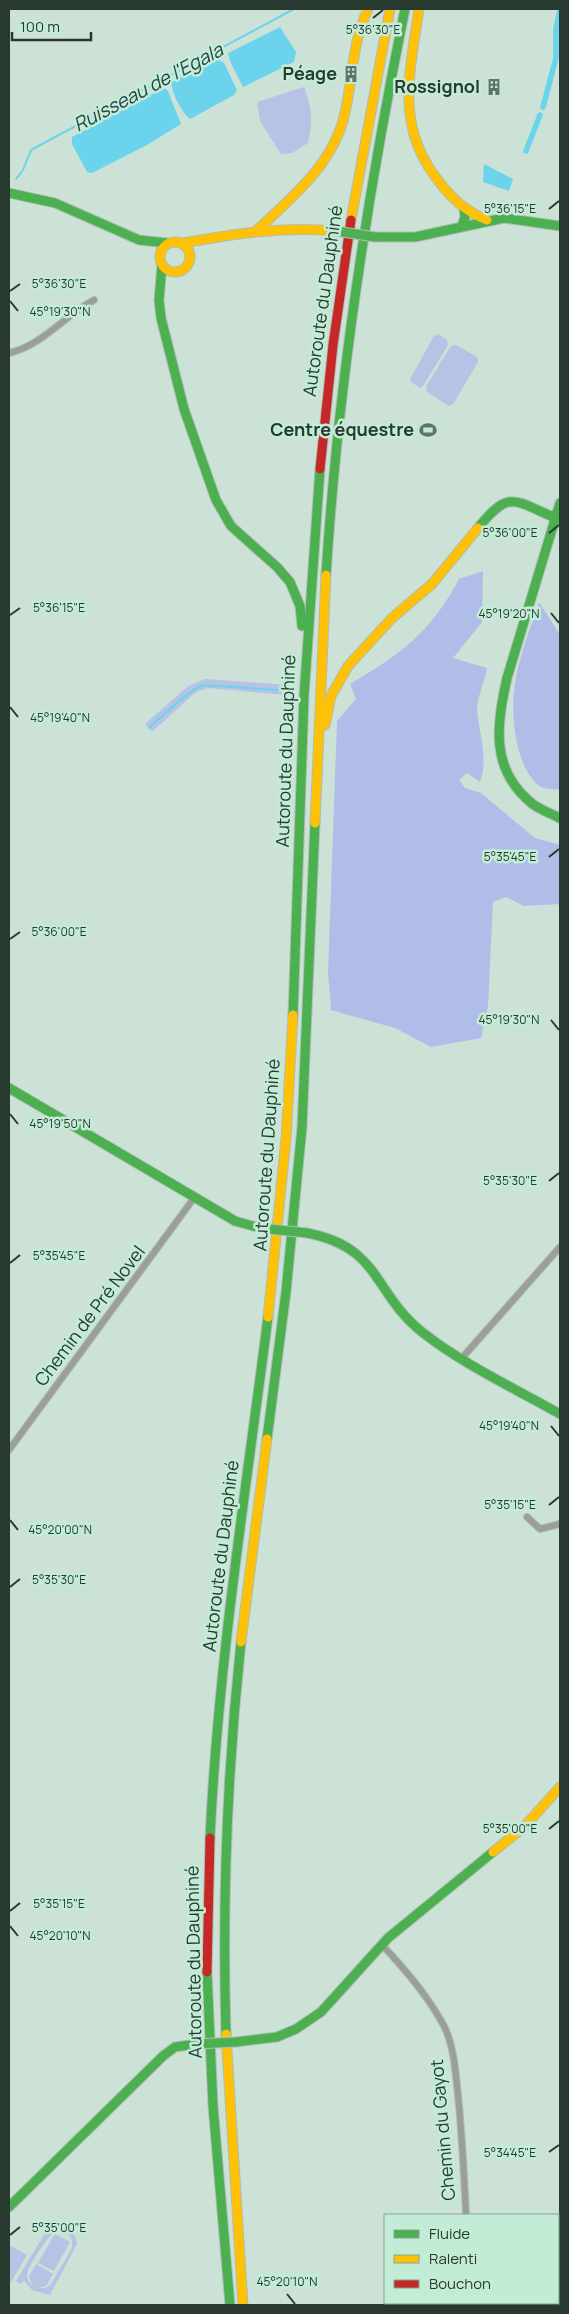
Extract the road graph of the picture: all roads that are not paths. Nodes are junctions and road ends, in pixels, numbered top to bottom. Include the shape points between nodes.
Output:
1 (368, 9) edge
2 (390, 9) edge
3 (405, 9) edge
4 (419, 9) edge
5 (9, 194) edge
6 (464, 209) junction
7 (487, 220) junction
8 (462, 226) junction
9 (558, 227) edge
10 (257, 230) junction
11 (210, 238) junction
12 (136, 239) junction
13 (183, 243) junction
14 (167, 244) junction
15 (191, 257) junction
16 (161, 262) junction
17 (94, 300) dead end
18 (9, 353) edge
19 (560, 503) edge
20 (558, 514) edge
21 (305, 682) junction
22 (315, 808) junction
23 (560, 818) edge
24 (9, 1088) edge
25 (194, 1198) junction
26 (560, 1247) edge
27 (462, 1358) junction
28 (560, 1414) edge
29 (9, 1450) edge
30 (527, 1517) dead end
31 (560, 1524) edge
32 (560, 1787) edge
33 (382, 1944) junction
34 (9, 2207) edge
35 (466, 2214) edge
36 (230, 2305) edge
37 (243, 2305) edge

1 - 10 main road via 354,41 344,118 330,152 316,171
2 - 21 main road, Autoroute du Dauphiné via 354,201 328,383 313,545
3 - 22 main road, Autoroute du Dauphiné via 372,180 340,413 324,612
4 - 6 main road via 407,91 411,131 418,153 430,172
5 - 12 main road via 55,203
6 - 7 main road
6 - 8 main road
7 - 8 main road
7 - 9 main road via 533,220
8 - 10 main road, bridge via 400,239 306,228
10 - 11 main road
11 - 13 main road
11 - 15 main road
12 - 14 main road
12 - 16 main road
13 - 14 main road
13 - 15 main road
14 - 16 main road via 161,250
15 - 16 main road via 188,266 180,272 170,271
16 - 21 main road via 161,318 194,438 222,514 237,532 282,572 296,593 301,614
17 - 18 street via 38,342
19 - 20 main road
20 - 22 main road via 545,514 524,501 512,501 497,507 438,578 392,618 348,666 335,687 326,714
20 - 23 main road via 501,697 497,737 504,767 514,785 533,804
21 - 36 main road, Autoroute du Dauphiné via 285,1150 268,1328 225,1649 210,1830 207,1901 209,2035
22 - 37 main road, Autoroute du Dauphiné via 306,1064 297,1192 284,1324 241,1646 227,1802 223,2000
24 - 25 main road
25 - 27 main road, bridge via 235,1221 333,1239 352,1250 407,1318
25 - 29 street, Chemin de Pré Novel
26 - 27 street
27 - 28 main road
30 - 31 street via 540,1528
32 - 33 main road via 524,1827
33 - 34 main road, bridge via 329,2005 277,2037 175,2047
33 - 35 street, Chemin du Gayot via 406,1970 448,2038 461,2123

